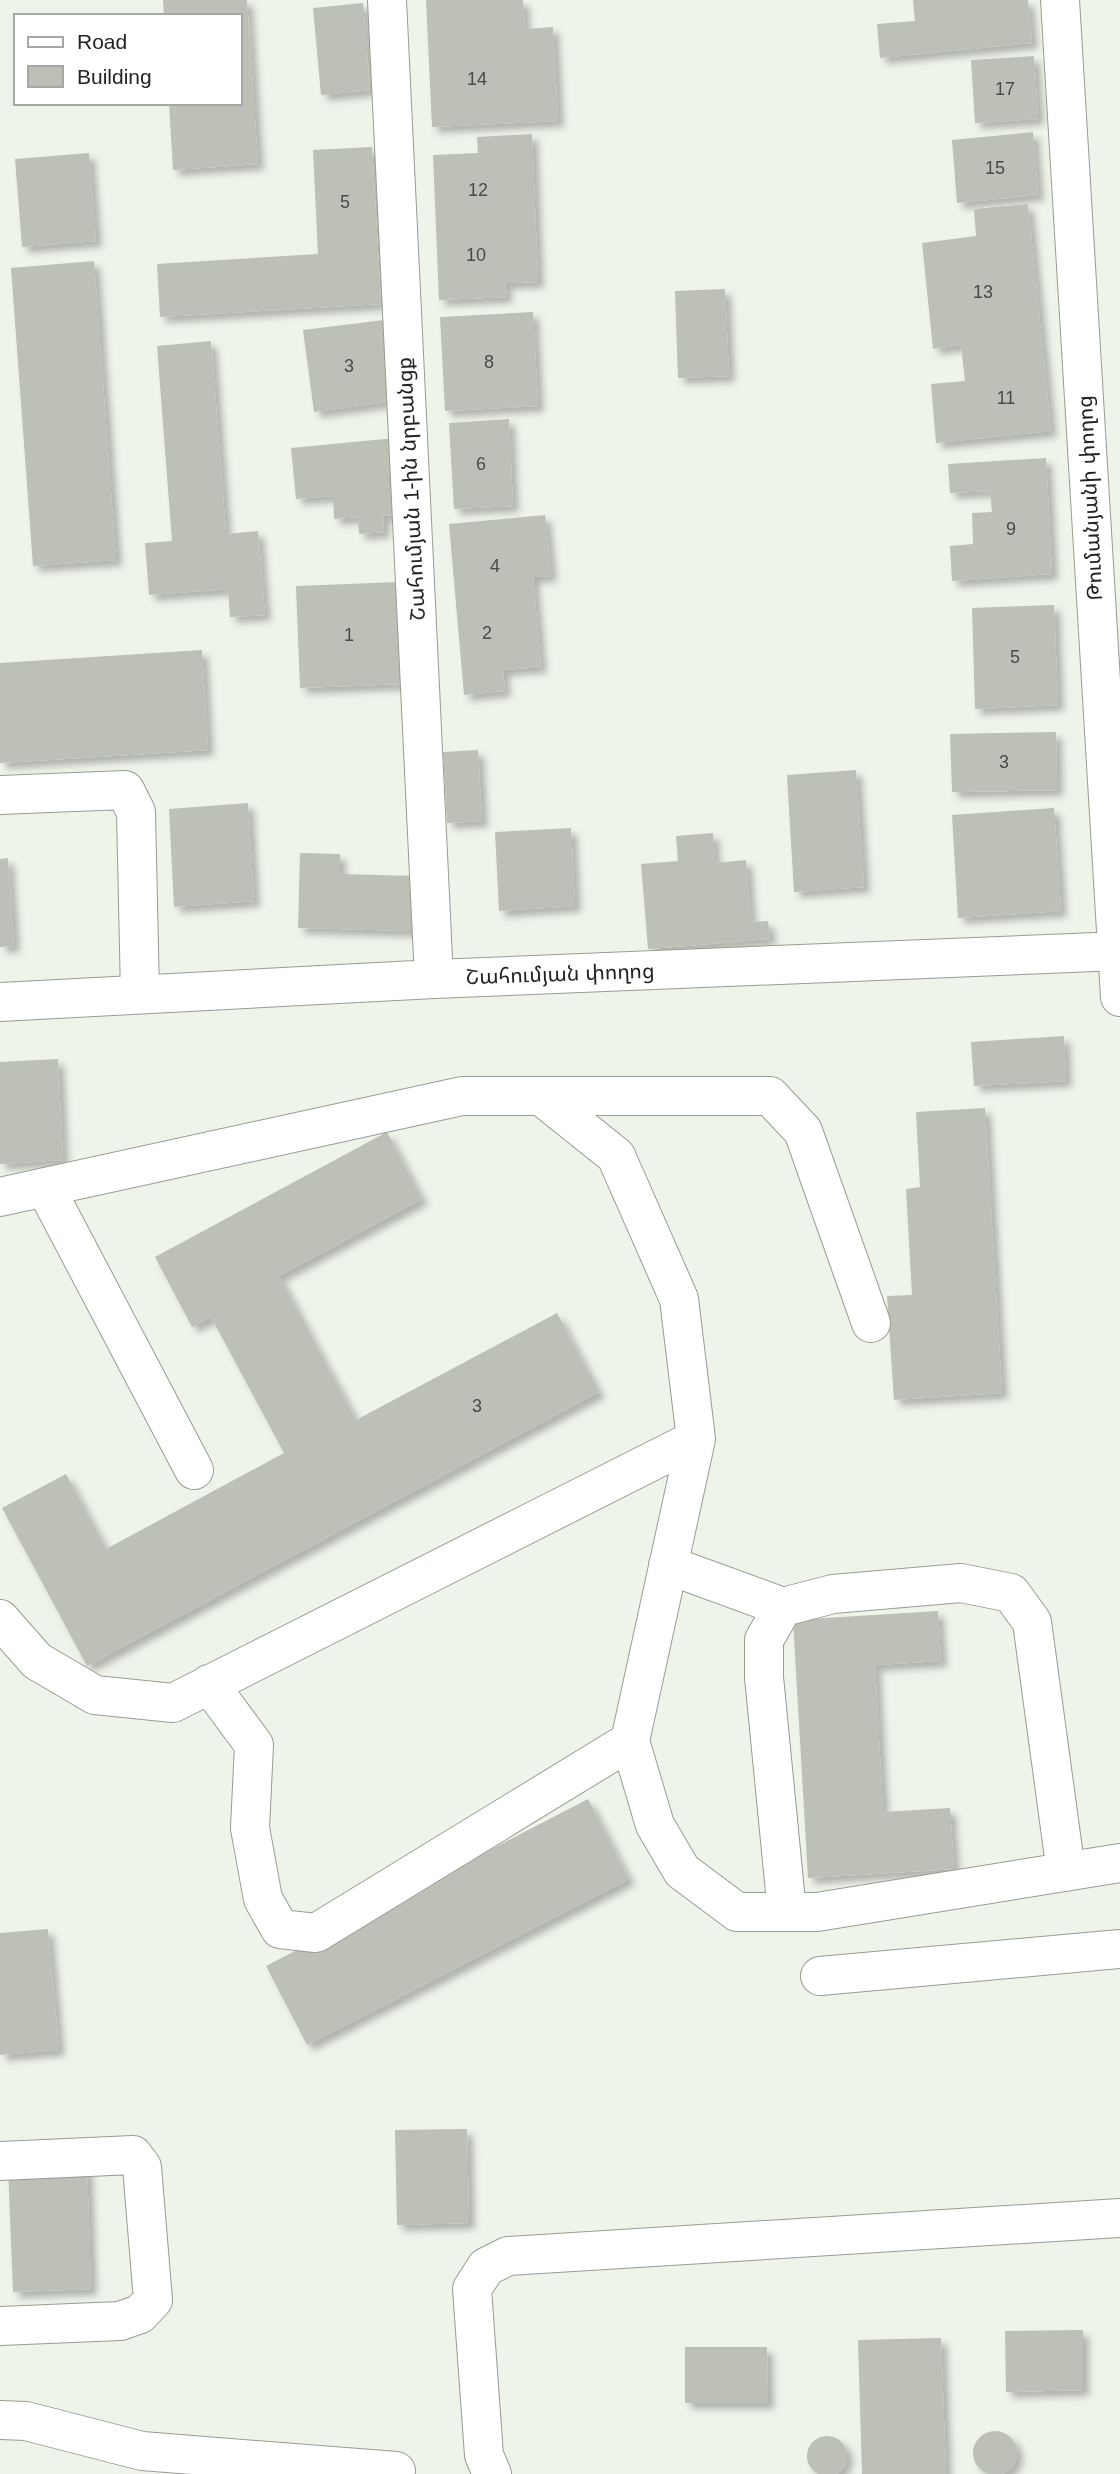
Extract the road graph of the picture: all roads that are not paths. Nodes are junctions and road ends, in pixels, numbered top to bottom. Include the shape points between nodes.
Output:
1 (387, 0) edge
2 (1060, 0) edge
3 (0, 796) edge
4 (1119, 951) edge
5 (434, 979) junction
6 (140, 994) junction
7 (1120, 997) edge
8 (0, 1002) edge
9 (541, 1096) junction
10 (45, 1186) junction
11 (0, 1197) edge
12 (871, 1323) dead end
13 (696, 1439) junction
14 (194, 1470) dead end
15 (668, 1565) junction
16 (783, 1606) junction
17 (0, 1619) edge
18 (209, 1684) junction
19 (630, 1741) junction
20 (1120, 1863) edge
21 (1066, 1872) junction
22 (787, 1912) junction
23 (1120, 1949) edge
24 (820, 1976) dead end
25 (0, 2161) edge
26 (1120, 2218) edge
27 (0, 2326) edge
28 (0, 2420) edge
29 (396, 2471) dead end
30 (492, 2474) edge

1 - 5 street, Շահումյան 1-ին նրբանցք
2 - 4 street, Թումանյանի փողոց
3 - 6 street via 125,790 136,812
4 - 5 street, Շահումյան փողոց
4 - 7 street, Թումանյանի փողոց
5 - 6 street, Շահումյան փողոց
6 - 8 street, Շահումյան փողոց
9 - 10 street via 462,1096
9 - 12 street via 770,1096 803,1131
9 - 13 street via 616,1156 679,1299
10 - 11 street
10 - 14 street
13 - 15 street
13 - 18 street
15 - 16 street
15 - 19 street
16 - 21 street via 833,1594 961,1583 1011,1593 1032,1622
16 - 22 street via 764,1640 764,1677
17 - 18 street via 37,1661 95,1695 173,1703
18 - 19 street via 254,1745 250,1828 263,1899 280,1929 316,1933
19 - 22 street via 655,1825 682,1871 737,1912
20 - 21 street
21 - 22 street via 817,1912
23 - 24 street
25 - 27 street via 133,2155 142,2167 153,2300 140,2314 120,2321
26 - 30 street via 508,2256 486,2267 472,2289 484,2455
28 - 29 street via 26,2421 142,2451

